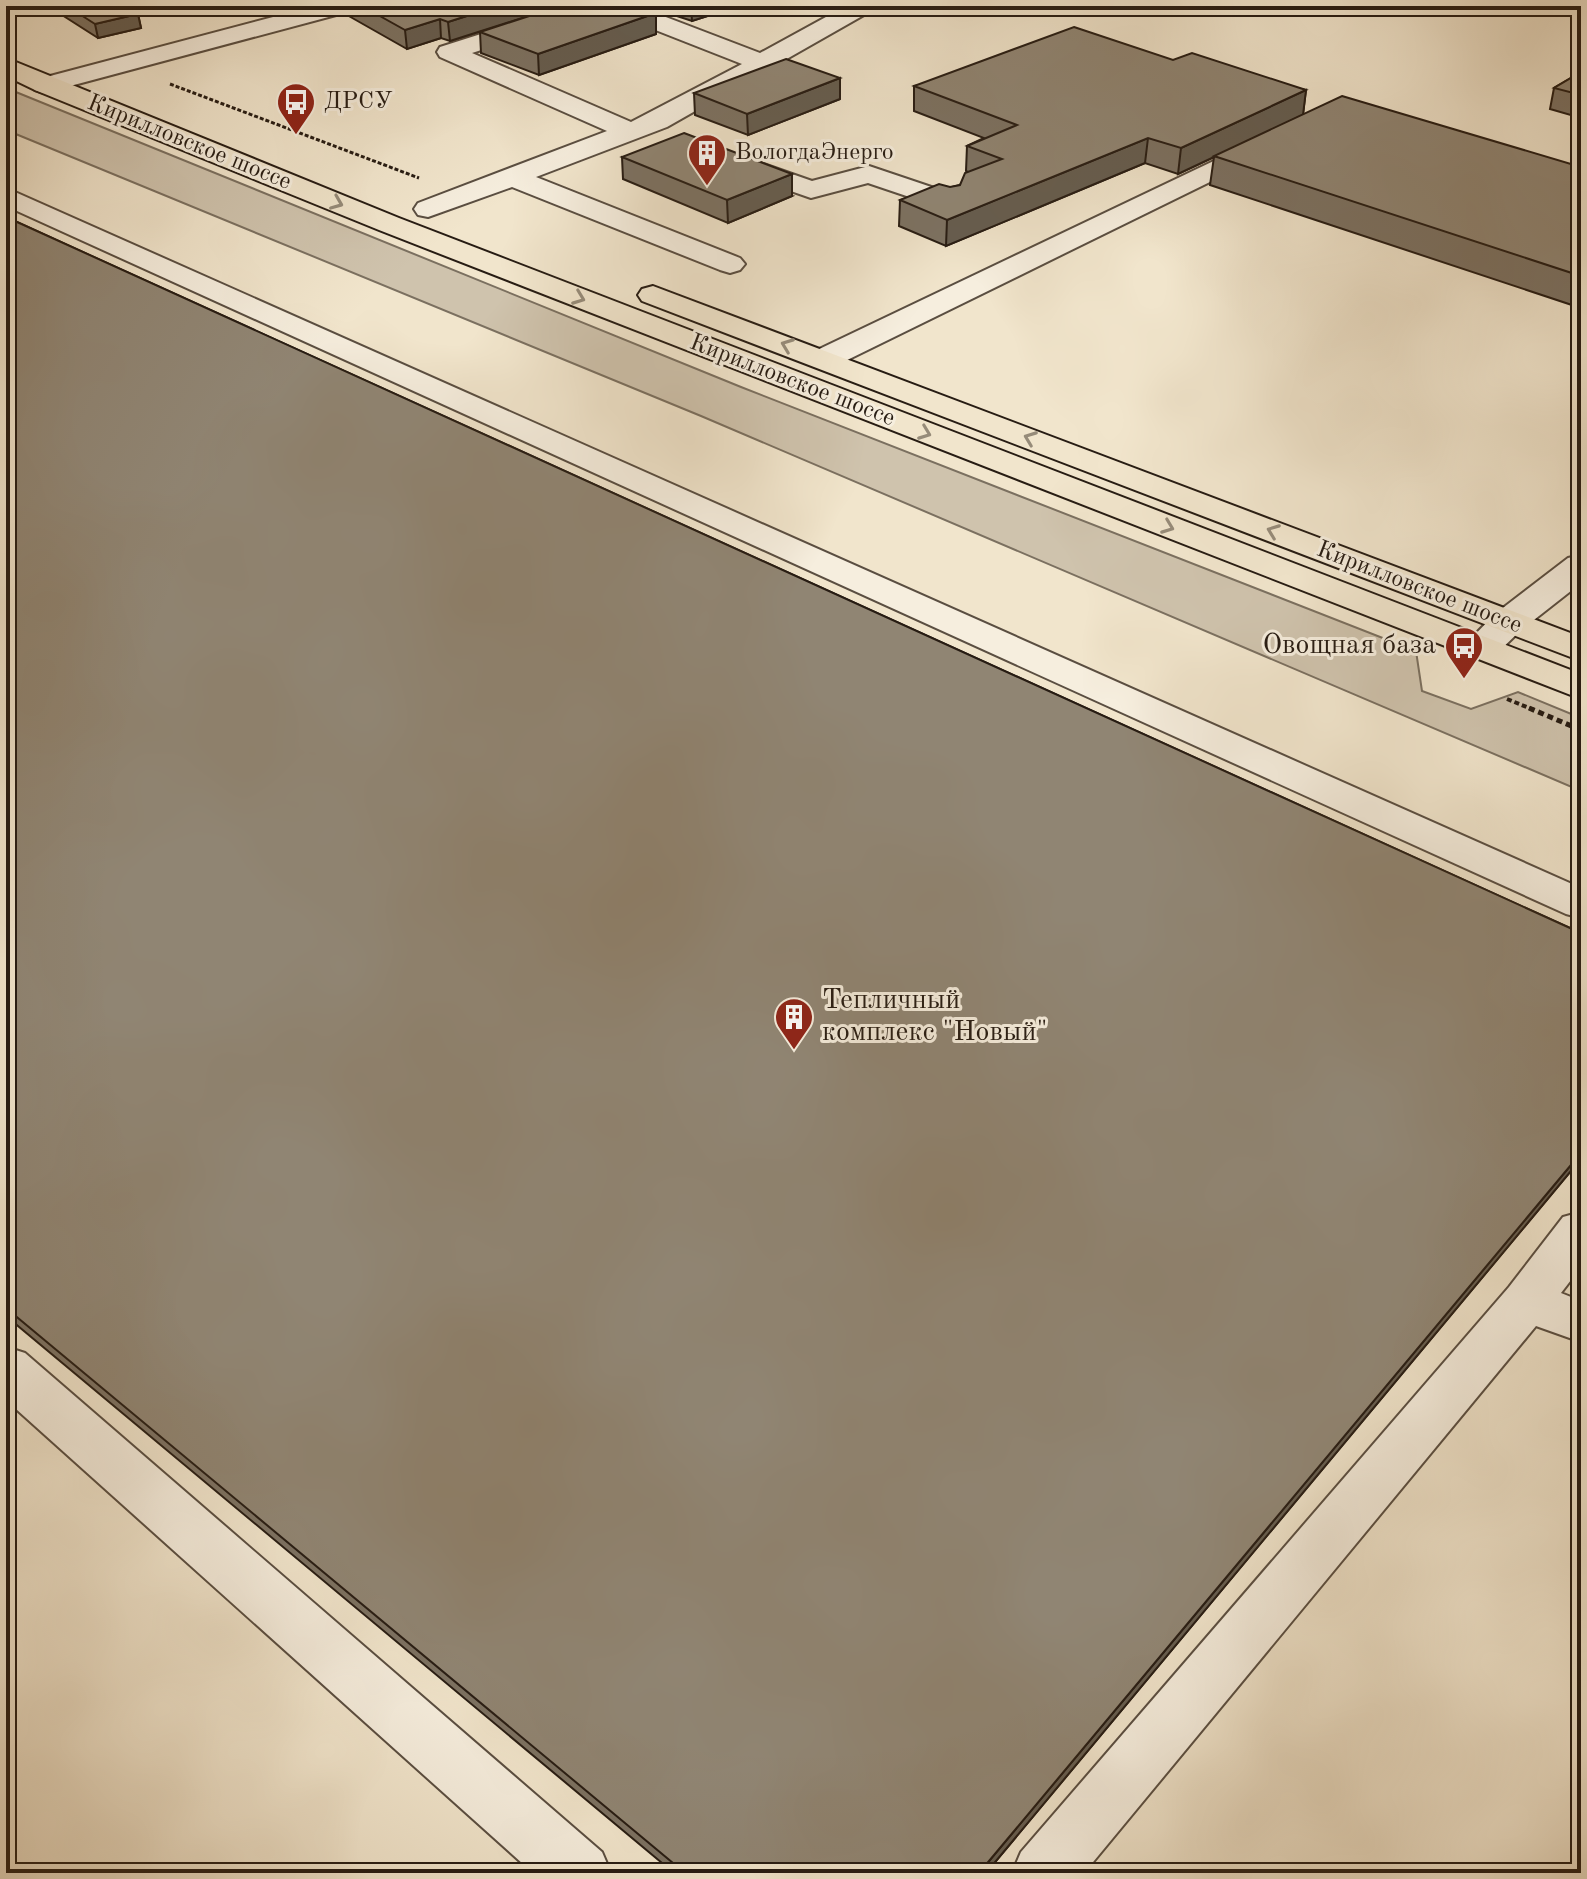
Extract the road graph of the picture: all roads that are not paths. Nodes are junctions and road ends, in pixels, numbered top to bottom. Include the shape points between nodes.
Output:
1 (593, 6) edge
2 (615, 6) edge
3 (863, 6) edge
4 (325, 8) edge
5 (763, 63) junction
6 (6, 66) edge
7 (59, 73) junction
8 (637, 129) junction
9 (1284, 136) edge
10 (671, 138) edge
11 (713, 153) edge
12 (512, 177) junction
13 (6, 196) edge
14 (948, 202) edge
15 (428, 209) junction
16 (730, 264) dead end
17 (824, 359) junction
18 (1581, 566) edge
19 (1508, 622) junction
20 (1481, 648) junction
21 (1581, 650) edge
22 (1581, 687) edge
23 (1581, 904) edge
24 (1581, 1230) edge
25 (1527, 1301) junction
26 (1581, 1322) edge
27 (6, 1368) edge
28 (579, 1873) edge
29 (1044, 1873) edge

1 - 8 street via 449,52
2 - 5 street
3 - 5 street
4 - 7 street
5 - 8 street
6 - 7 main road, Кирилловское шоссе
7 - 15 main road, Кирилловское шоссе
7 -> 20 main road, Кирилловское шоссе via 389,224
8 - 10 street
8 - 12 street
9 - 17 street
11 - 14 street via 811,190 869,174
12 - 15 street
12 - 16 street
13 - 23 street
17 -> 15 main road, Кирилловское шоссе
19 -> 17 main road, Кирилловское шоссе
18 - 19 street
19 - 20 street
19 - 21 main road, Кирилловское шоссе
20 - 22 main road, Кирилловское шоссе
24 - 25 street
25 - 26 street
25 - 29 street
27 - 28 street

